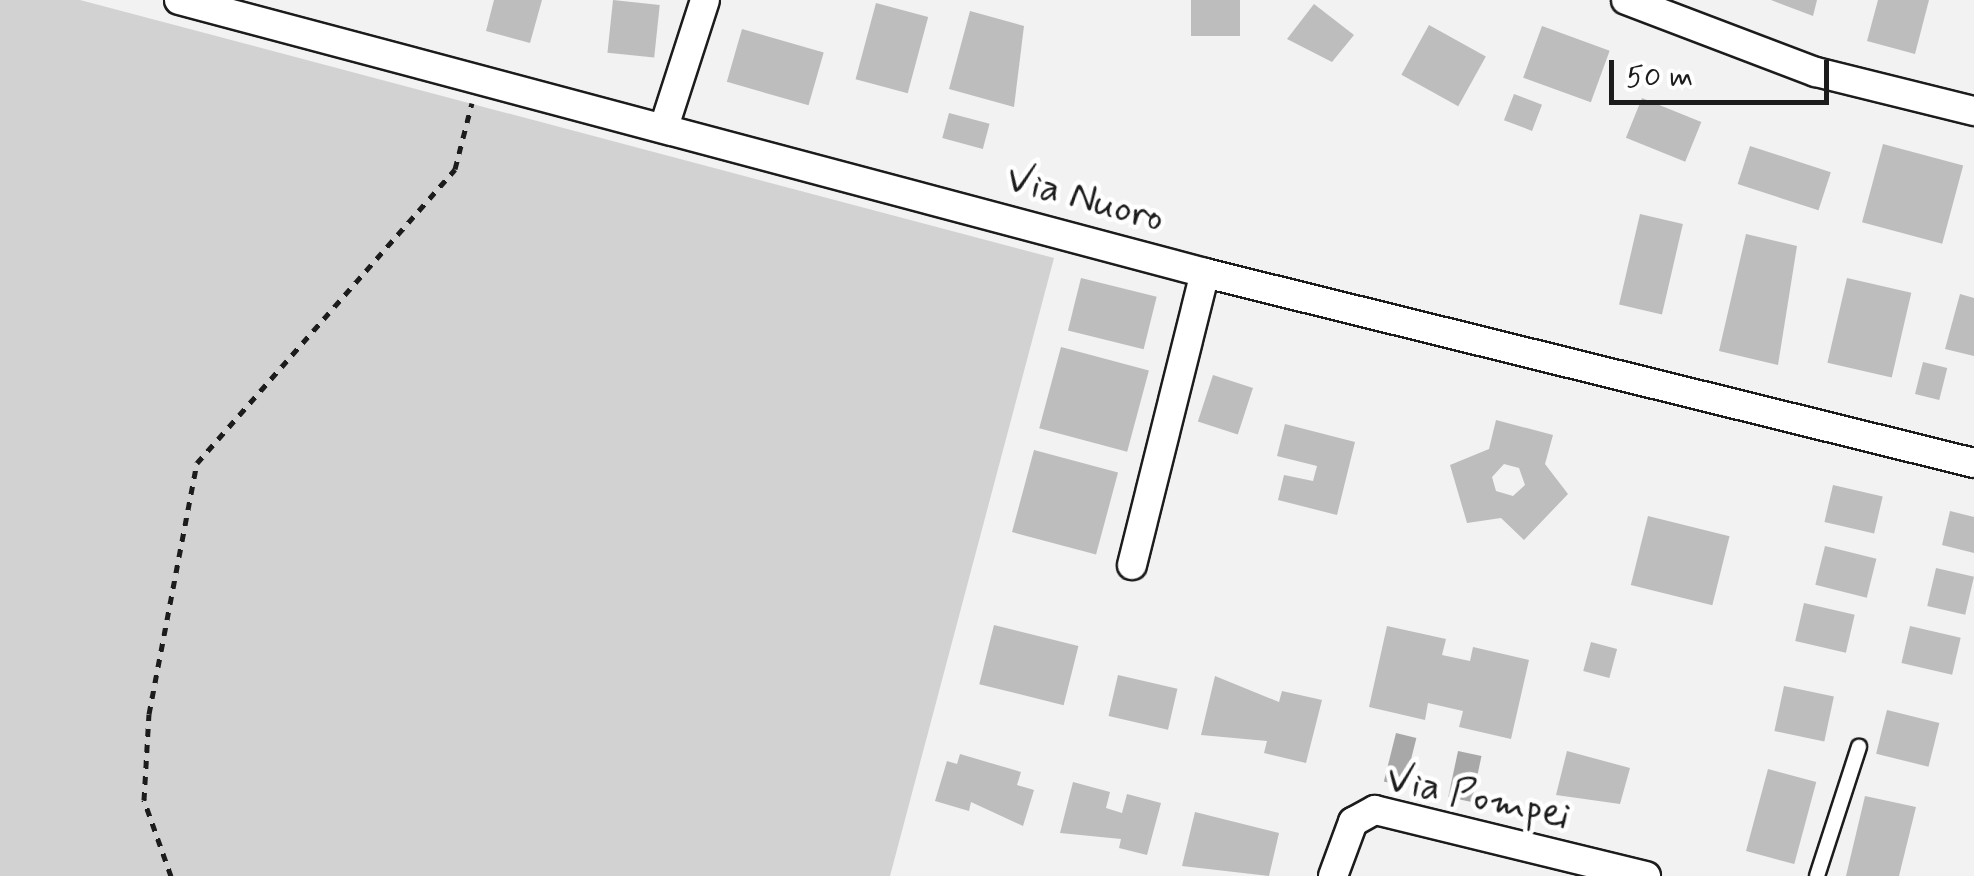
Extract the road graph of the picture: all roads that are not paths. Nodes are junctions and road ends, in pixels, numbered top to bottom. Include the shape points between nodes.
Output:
1 (180, 0) edge
2 (705, 0) edge
3 (1626, 0) edge
4 (1974, 111) edge
5 (664, 127) junction
6 (1205, 273) junction
7 (1974, 463) edge
8 (1132, 564) dead end
9 (1859, 747) dead end
10 (1332, 876) edge
11 (1646, 876) edge
12 (1817, 876) edge

1 - 5 street, Via Nuoro
2 - 5 street
3 - 4 street via 1816,72
5 - 6 street, Via Nuoro
6 - 7 street, Via Nuoro
6 - 8 street
9 - 12 lane
10 - 11 street, Via Pompei via 1353,822 1375,810

